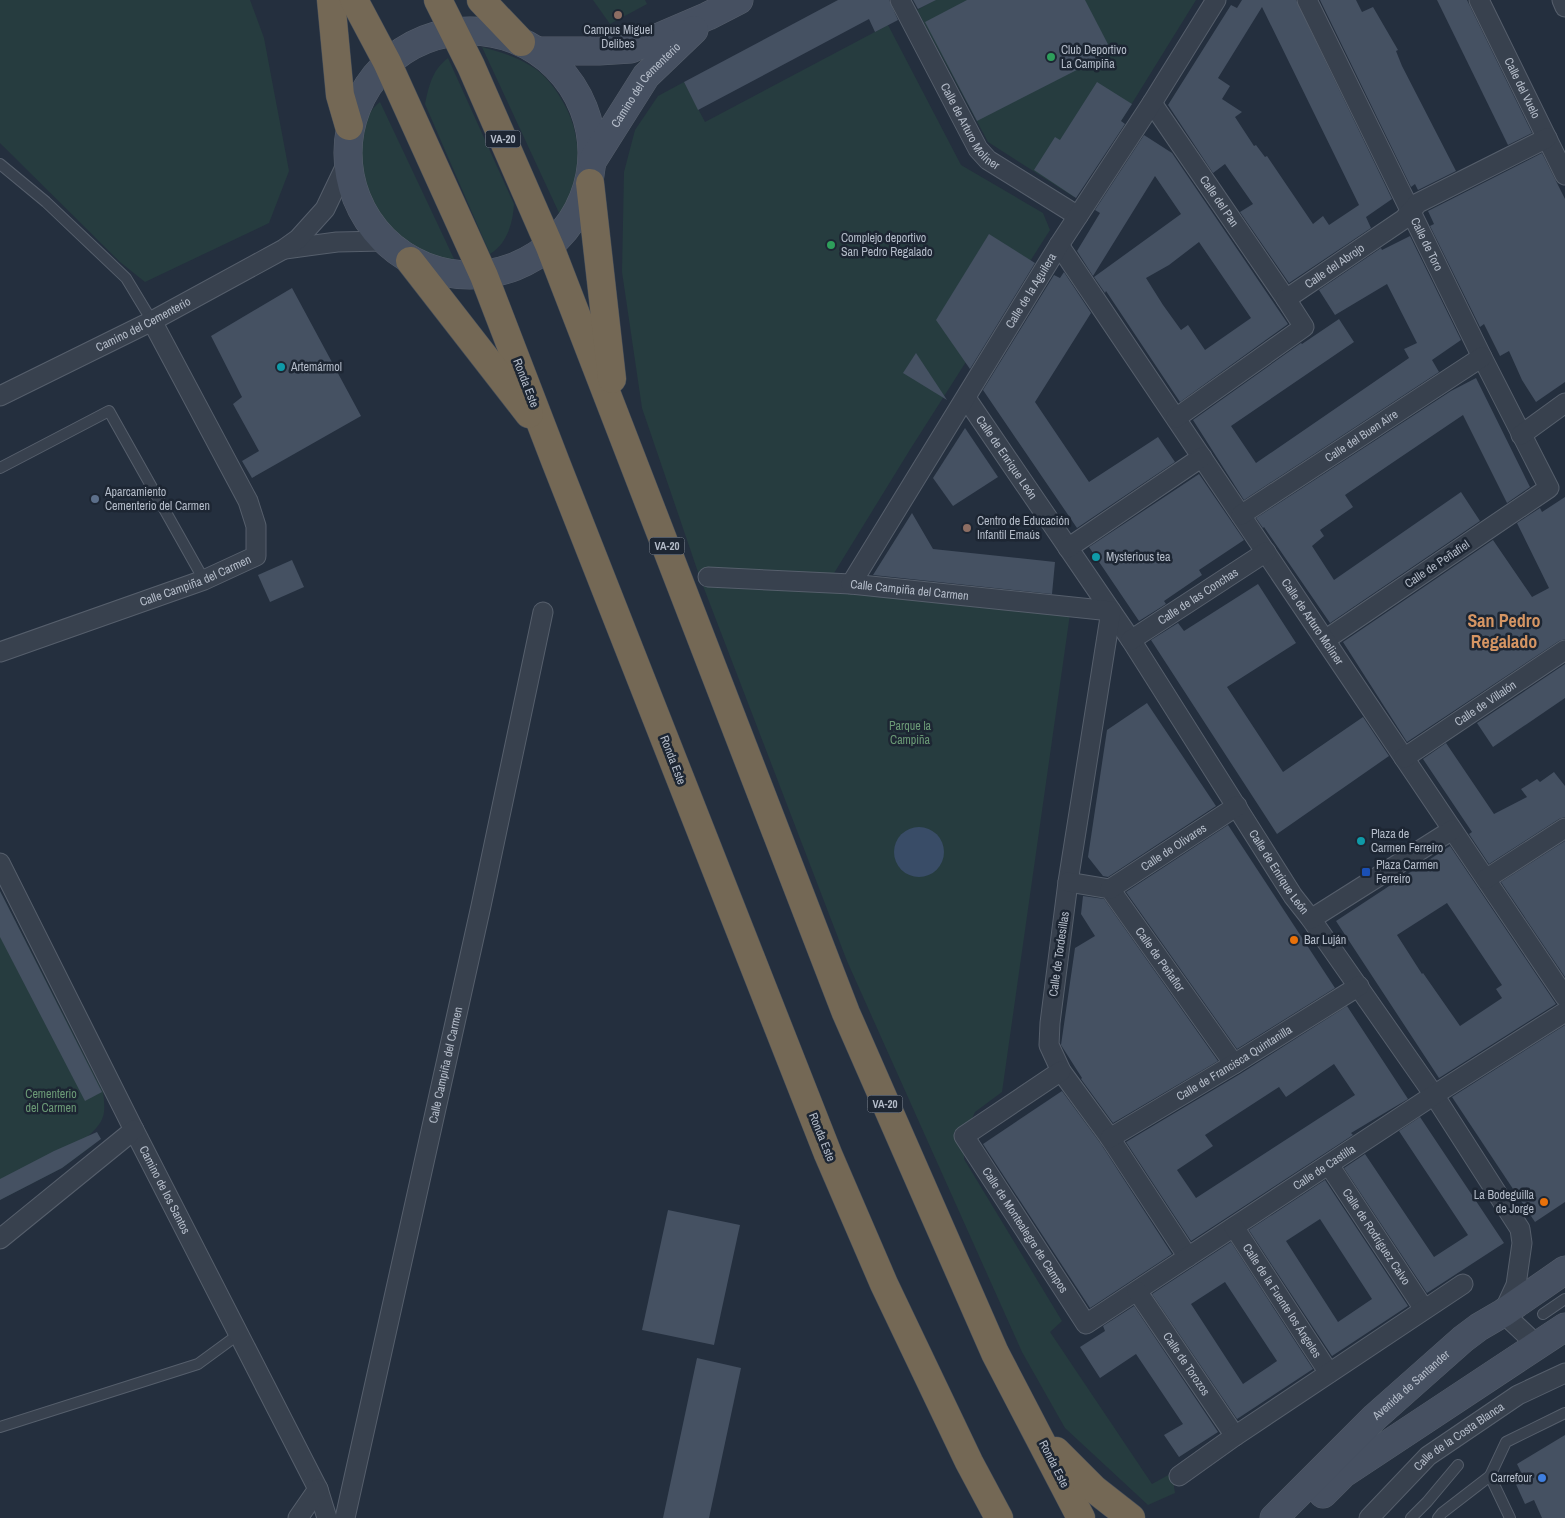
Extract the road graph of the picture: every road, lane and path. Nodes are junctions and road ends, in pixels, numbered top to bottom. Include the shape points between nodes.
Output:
1 (331, 0) edge
2 (354, 0) edge
3 (438, 0) edge
4 (480, 0) edge
5 (739, 0) edge
6 (900, 0) edge
7 (1216, 0) edge
8 (1307, 0) edge
9 (1479, 0) edge
10 (1562, 0) edge
11 (1565, 8) edge
12 (708, 16) junction
13 (453, 32) junction
14 (530, 46) junction
15 (387, 62) junction
16 (1152, 103) junction
17 (350, 126) junction
18 (1547, 138) junction
19 (347, 163) junction
20 (0, 164) edge
21 (592, 171) junction
22 (1565, 176) edge
23 (1411, 212) junction
24 (1078, 216) junction
25 (384, 241) junction
26 (1059, 245) junction
27 (550, 247) junction
28 (284, 249) junction
29 (410, 261) junction
30 (484, 276) junction
31 (1286, 299) junction
32 (152, 321) junction
33 (1482, 357) junction
34 (0, 396) edge
35 (966, 398) junction
36 (1565, 403) edge
37 (616, 415) junction
38 (1176, 418) junction
39 (544, 433) junction
40 (1521, 435) junction
41 (1202, 458) junction
42 (0, 468) edge
43 (1550, 488) joint
44 (1241, 515) junction
45 (1068, 548) junction
46 (1266, 552) junction
47 (708, 577) dead end
48 (204, 580) junction
49 (851, 584) junction
50 (1111, 611) junction
51 (544, 612) dead end
52 (1130, 640) junction
53 (1325, 640) junction
54 (1565, 650) edge
55 (0, 652) edge
56 (1404, 758) junction
57 (1237, 806) junction
58 (1565, 828) edge
59 (1452, 830) junction
60 (0, 863) edge
61 (1486, 880) junction
62 (1068, 882) junction
63 (1110, 889) junction
64 (1312, 919) junction
65 (1359, 986) junction
66 (1565, 998) edge
67 (1565, 1012) edge
68 (1234, 1064) junction
69 (1061, 1071) junction
70 (1434, 1095) junction
71 (134, 1130) junction
72 (1110, 1138) junction
73 (1329, 1165) junction
74 (1234, 1227) junction
75 (0, 1239) edge
76 (1188, 1257) junction
77 (1565, 1270) edge
78 (1463, 1284) dead end
79 (1137, 1291) junction
80 (1565, 1299) edge
81 (1424, 1309) junction
82 (1504, 1313) junction
83 (1554, 1320) edge
84 (1086, 1324) joint
85 (239, 1334) junction
86 (1538, 1346) junction
87 (1329, 1373) junction
88 (1565, 1373) edge
89 (1565, 1413) edge
90 (0, 1427) edge
91 (1039, 1434) junction
92 (1235, 1436) junction
93 (970, 1462) junction
94 (1458, 1465) dead end
95 (1179, 1476) dead end
96 (1490, 1476) junction
97 (318, 1489) junction
98 (1507, 1517) edge
99 (298, 1518) edge
100 (327, 1518) edge
101 (345, 1518) edge
102 (979, 1518) edge
103 (999, 1518) edge
104 (1081, 1518) edge
105 (1131, 1518) edge
106 (1274, 1518) edge
107 (1299, 1518) edge
108 (1369, 1518) edge
109 (1411, 1518) edge
110 (1438, 1518) edge

1 - 17 highway via 340,95
2 - 15 highway, Ronda Este
3 - 13 highway, Ronda Este / VA-20
4 - 14 highway
5 - 12 main road, Camino del Cementerio
6 - 24 street, Calle de Arturo Moliner via 978,149 988,160
7 - 16 street, Calle de la Aguilera
8 - 23 street, Calle de Toro
9 - 18 street, Calle del Vuelo
10 - 11 street
12 - 14 main road, Camino del Cementerio via 631,49 599,51
12 - 21 main road, Camino del Cementerio via 646,76
13 - 14 main road, Camino del Cementerio via 494,33
13 - 15 main road, Camino del Cementerio via 418,42
13 - 27 highway, Ronda Este / VA-20
14 - 21 main road via 558,67 578,95 590,126
15 - 17 main road, Camino del Cementerio via 363,91
15 - 30 highway, Ronda Este
16 - 24 street, Calle de la Aguilera
16 - 31 street, Calle del Pan
17 - 19 main road, Camino del Cementerio
18 - 22 street, Calle del Vuelo
18 - 23 street, Calle del Abrojo via 1418,203
19 - 25 main road, Camino del Cementerio via 358,206
19 - 28 street, Camino del Cementerio via 325,209 298,239
20 - 32 lane via 46,202 126,278
21 - 27 main road, Camino del Cementerio via 575,218
21 - 37 highway
23 - 31 street, Calle del Abrojo
23 - 33 street, Calle de Toro
24 - 26 street, Calle de la Aguilera
25 - 28 street, Camino del Cementerio via 337,242
25 - 29 main road, Camino del Cementerio
26 - 35 street, Calle de la Aguilera
26 - 38 street, Calle de Arturo Moliner
27 - 30 main road, Camino del Cementerio via 519,266
27 - 37 highway, Ronda Este / VA-20
28 - 32 street, Camino del Cementerio
29 - 30 main road, Camino del Cementerio via 446,274
29 - 39 highway
30 - 39 highway, Ronda Este
31 - 38 street via 1304,327
32 - 34 street, Camino del Cementerio
32 - 48 street, Calle Campiña del Carmen via 248,501 256,526 256,556
33 - 40 street, Calle de Toro
33 - 44 street, Calle del Buen Aire
35 - 45 street, Calle de Enrique León
35 - 49 street, Calle de la Aguilera
36 - 40 street
37 - 91 highway, Ronda Este / VA-20 via 846,1013 995,1353
38 - 41 street, Calle de Arturo Moliner
39 - 93 highway, Ronda Este via 828,1154 884,1284
40 - 43 street, Calle de Toro
41 - 44 street, Calle de Arturo Moliner
41 - 45 street
42 - 48 lane via 108,411
43 - 53 street, Calle de Peñafiel
44 - 46 street, Calle de Arturo Moliner
45 - 50 street, Calle de Enrique León
46 - 52 street, Calle de las Conchas
46 - 53 street, Calle de Arturo Moliner
47 - 49 street, Calle Campiña del Carmen
48 - 55 street, Calle Campiña del Carmen
49 - 50 street, Calle Campiña del Carmen
50 - 52 street, Calle de Enrique León
50 - 62 street, Calle de Tordesillas
51 - 101 street, Calle Campiña del Carmen
52 - 57 street, Calle de Enrique León
53 - 56 street, Calle de Arturo Moliner
54 - 56 street, Calle de Villalón
56 - 59 street, Calle de Arturo Moliner
57 - 63 street, Calle de Olivares
57 - 64 street, Calle de Enrique León via 1293,896
58 - 61 street
59 - 61 street, Calle de Arturo Moliner
59 - 64 street
60 - 71 street, Camino de los Santos
61 - 66 street, Calle de Arturo Moliner
62 - 63 street
62 - 69 street, Calle de Tordesillas via 1049,1045
63 - 68 street, Calle de Peñaflor
64 - 65 street, Calle de Enrique León
65 - 68 street, Calle de Francisca Quintanilla
65 - 70 street, Calle de Enrique León
67 - 70 street, Calle de Castilla
68 - 72 street, Calle de Francisca Quintanilla
69 - 72 street, Calle de Tordesillas
69 - 84 street, Calle de Montealegre de Campos via 964,1136
70 - 73 street, Calle de Castilla
70 - 82 street, Calle de Enrique León via 1520,1229 1522,1243 1516,1285
71 - 75 street
71 - 85 street, Camino de los Santos
72 - 76 street, Calle de Tordesillas
73 - 74 street, Calle de Castilla
73 - 81 street, Calle de Rodríguez Calvo
74 - 76 street, Calle de Castilla
74 - 87 street, Calle de la Fuente los Ángeles
76 - 79 street, Calle de Castilla
77 - 82 main road, Avenida de Santander
78 - 81 street
79 - 84 street, Calle de Castilla
79 - 92 street, Calle de Torozos
80 - 83 lane
81 - 87 street
82 - 86 street
82 - 106 main road, Avenida de Santander via 1463,1339 1375,1417
83 - 86 main road
85 - 90 lane via 198,1364
85 - 97 street, Camino de los Santos
86 - 107 main road via 1343,1474
87 - 92 street
88 - 108 street, Calle de la Costa Blanca via 1518,1396 1428,1456
89 - 96 lane via 1506,1442
91 - 104 highway, Ronda Este / VA-20
91 - 105 highway via 1094,1489
92 - 95 street
93 - 102 highway
93 - 103 highway, Ronda Este
94 - 109 lane
96 - 98 lane
96 - 110 lane
97 - 99 street
97 - 100 street, Camino de los Santos

